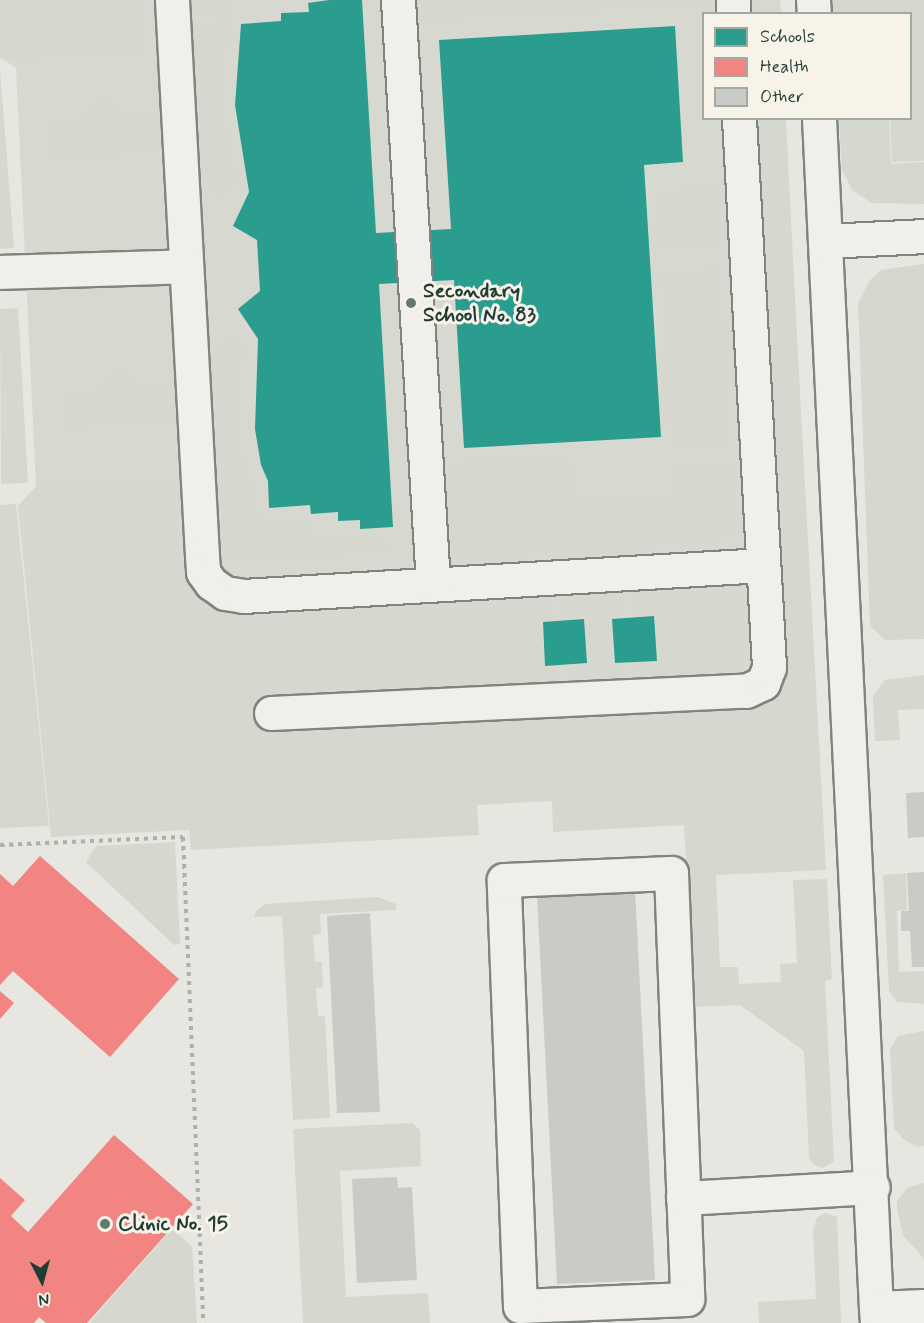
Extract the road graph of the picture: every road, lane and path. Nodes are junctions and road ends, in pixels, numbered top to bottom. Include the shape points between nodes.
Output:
1 (172, 0) edge
2 (398, 0) edge
3 (739, 120) edge
4 (819, 120) edge
5 (924, 236) edge
6 (826, 241) junction
7 (186, 266) junction
8 (0, 272) edge
9 (763, 565) junction
10 (433, 584) junction
11 (271, 713) dead end
12 (0, 845) edge
13 (873, 1188) junction
14 (683, 1197) junction
15 (924, 1306) edge
16 (877, 1316) edge
17 (203, 1323) edge

1 - 7 street
2 - 10 street
3 - 9 street
4 - 6 street
5 - 6 street
6 - 13 street
7 - 8 street
7 - 10 street via 203,573 225,593 243,596
9 - 10 street
9 - 11 street via 769,667 764,683 746,691
12 - 17 path via 183,837
13 - 14 street
13 - 16 street
14 - 14 street via 687,1299 520,1306 504,880 671,873
15 - 16 street

